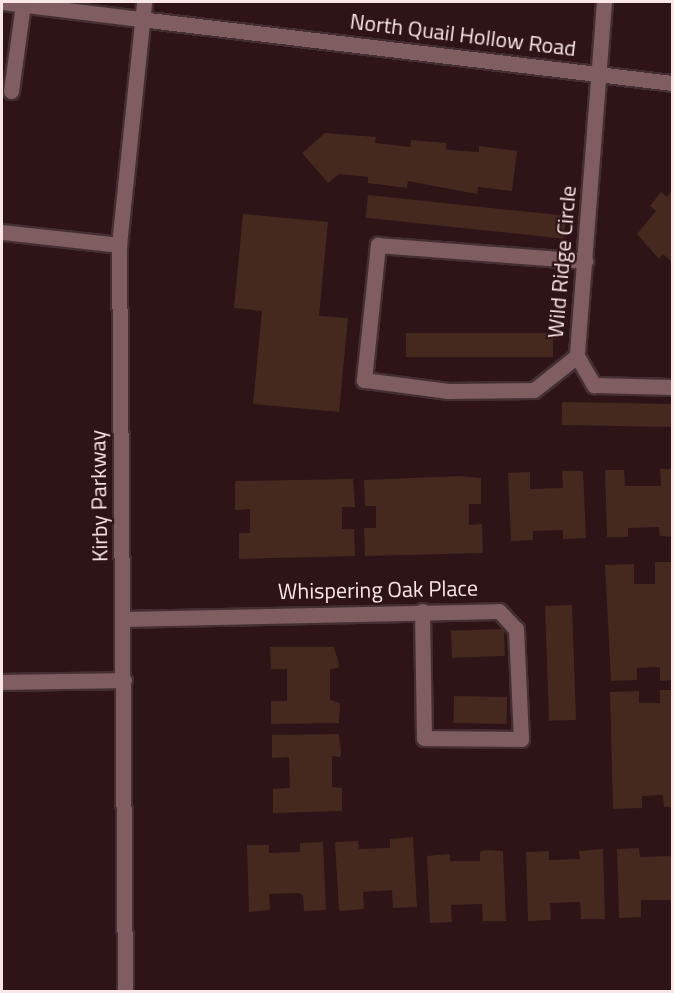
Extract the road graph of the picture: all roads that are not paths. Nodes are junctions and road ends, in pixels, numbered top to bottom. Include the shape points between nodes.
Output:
1 (2, 2) edge
2 (144, 2) edge
3 (604, 2) edge
4 (23, 4) junction
5 (140, 19) junction
6 (600, 74) junction
7 (672, 83) edge
8 (11, 91) dead end
9 (2, 231) edge
10 (119, 245) junction
11 (585, 261) junction
12 (577, 356) junction
13 (672, 387) edge
14 (422, 611) junction
15 (123, 619) junction
16 (124, 680) junction
17 (2, 682) edge
18 (125, 992) edge

1 - 4 street, North Quail Hollow Road
2 - 5 street, Kirby Parkway
3 - 6 street, Wild Ridge Circle
4 - 5 street, North Quail Hollow Road
4 - 8 street
5 - 6 street, North Quail Hollow Road
5 - 10 street, Kirby Parkway
6 - 7 street, North Quail Hollow Road
6 - 11 street, Wild Ridge Circle
9 - 10 street
10 - 15 street, Kirby Parkway
11 - 12 street, Wild Ridge Circle
11 - 12 street via 378,245 364,380 448,391 534,390
12 - 13 street, Wild Ridge Circle via 594,385 647,383
14 - 14 street, Whispering Oak Place via 499,611 516,629 521,739 424,738
14 - 15 street, Whispering Oak Place
15 - 16 street, Kirby Parkway
16 - 17 street
16 - 18 street, Kirby Parkway

